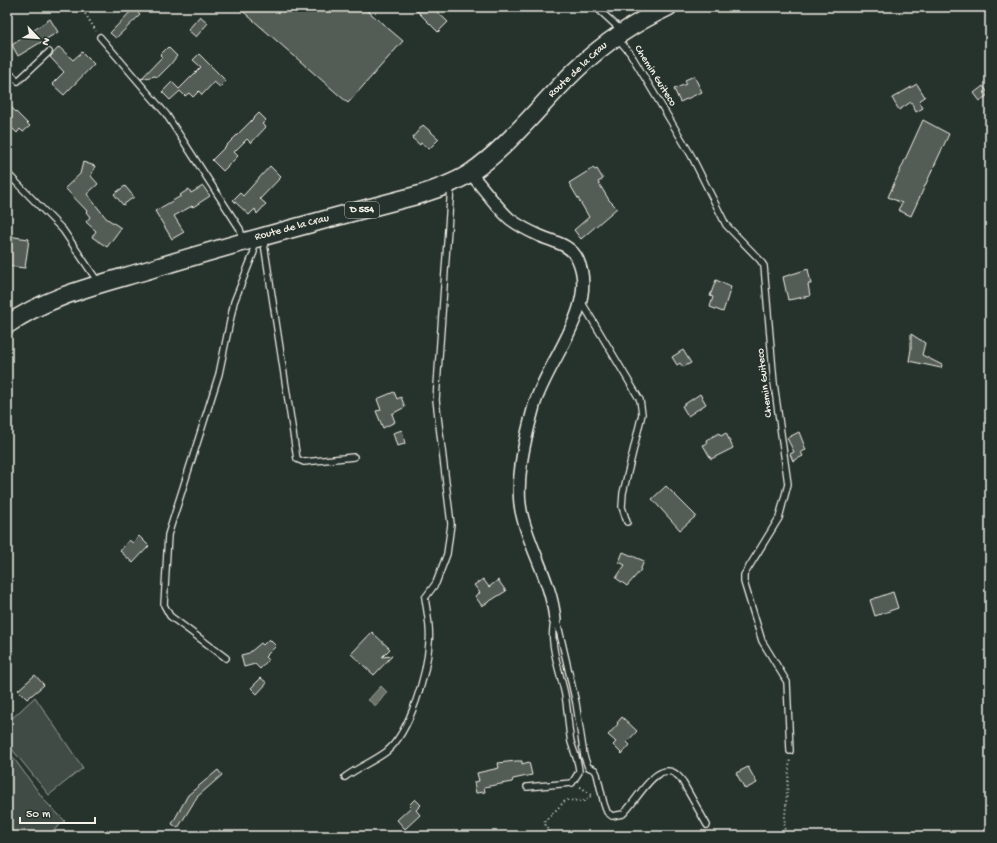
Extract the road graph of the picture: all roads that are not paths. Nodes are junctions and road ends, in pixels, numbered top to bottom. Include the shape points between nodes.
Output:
1 (596, 7) edge
2 (668, 7) edge
3 (619, 34) junction
4 (100, 37) road end
5 (49, 52) dead end
6 (7, 71) edge
7 (7, 173) edge
8 (470, 173) junction
9 (452, 184) junction
10 (253, 238) junction
11 (100, 284) junction
12 (581, 300) junction
13 (7, 325) edge
14 (354, 457) dead end
15 (628, 522) dead end
16 (555, 620) junction
17 (226, 658) dead end
18 (790, 751) road end
19 (345, 776) dead end
20 (527, 787) dead end
21 (708, 825) dead end

1 - 3 lane, Chemin Guiteco
2 - 3 main road, Route de la Crau / D 554 via 640,20
3 - 8 main road, Route de la Crau / D 554 via 578,68 497,151
3 - 18 lane, Chemin Guiteco via 691,155 726,225 764,266 774,383 788,484 779,518 744,575 744,582 762,641 787,682
4 - 10 lane via 166,114 240,229
5 - 6 lane via 18,81
7 - 11 lane via 63,230
8 - 9 main road, Route de la Crau / D 554
8 - 12 street via 509,218 538,235 567,246 578,258 582,272
9 - 10 main road, Route de la Crau / D 554
9 - 19 lane via 436,400 451,524 447,554 436,583 425,598 430,641 424,678 411,713 396,741 386,752
10 - 11 main road, Route de la Crau / D 554
10 - 14 lane via 297,459 304,462
10 - 17 lane via 254,252 234,302 219,374 168,535 164,605 170,616
11 - 13 main road, Route de la Crau / D 554 via 34,309
12 - 15 lane via 640,400 642,414 622,500
12 - 16 street via 535,405 526,443 520,491 522,519 550,594
16 - 20 lane via 552,628 554,642 571,738 579,768 578,775 573,782
16 - 21 lane via 569,667 584,756 588,766 597,774 607,812 612,816 623,814 653,777 670,771 681,779

